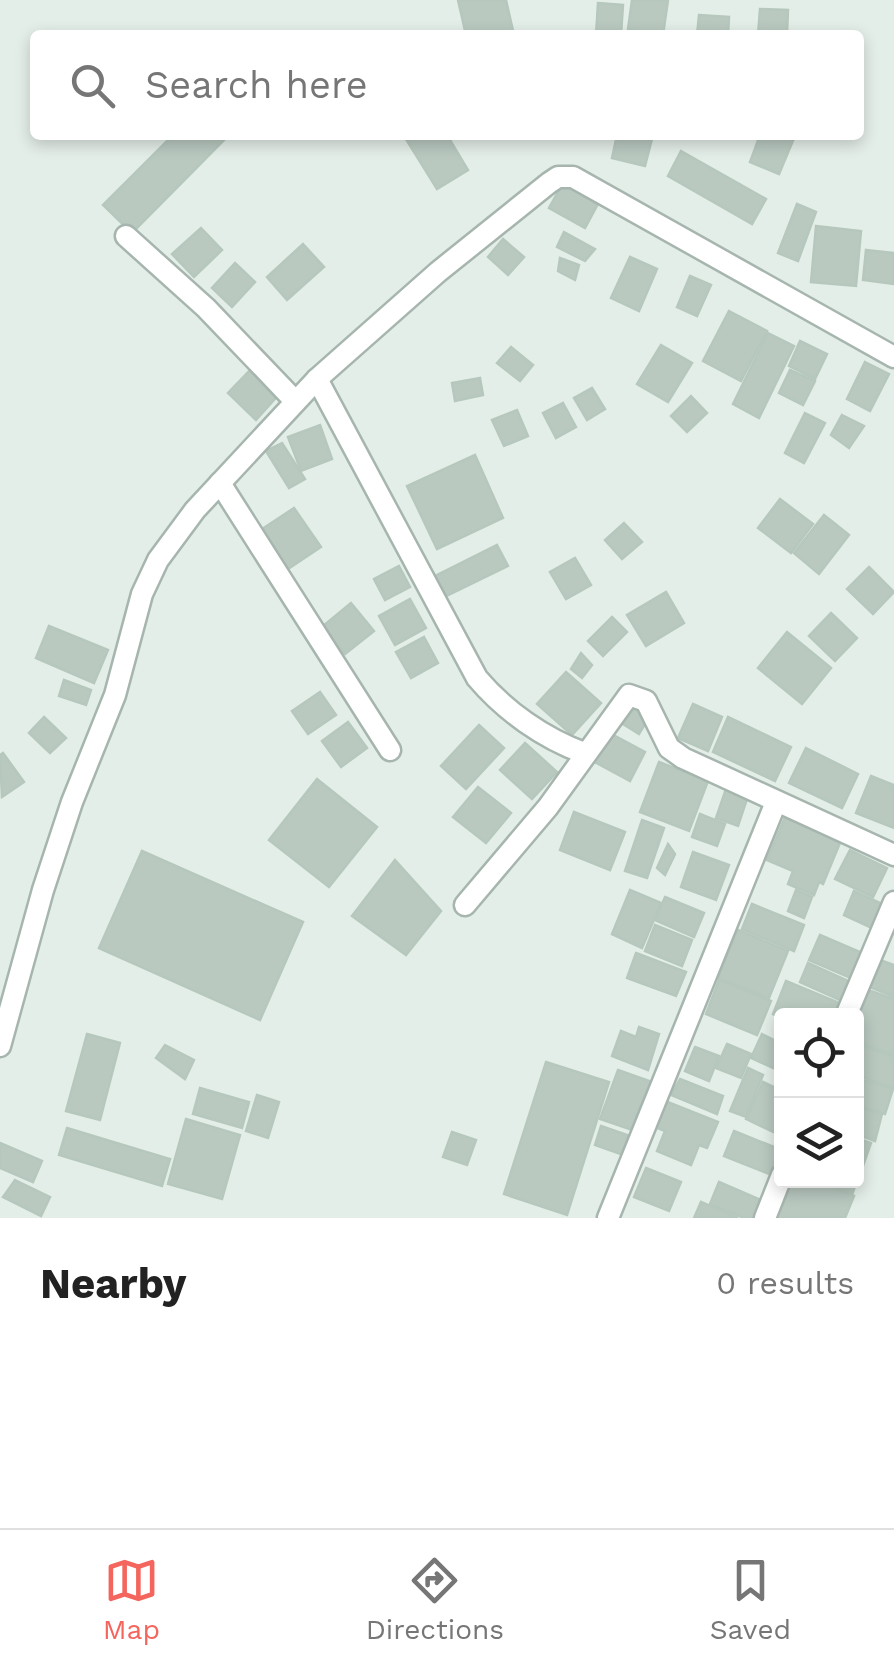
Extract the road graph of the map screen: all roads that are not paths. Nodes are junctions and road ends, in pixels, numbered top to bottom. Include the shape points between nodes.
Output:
1 (126, 236) dead end
2 (894, 357) edge
3 (317, 379) junction
4 (295, 401) junction
5 (220, 483) junction
6 (390, 750) dead end
7 (584, 753) junction
8 (776, 802) junction
9 (894, 855) edge
10 (894, 902) edge
11 (464, 905) dead end
12 (849, 1008) edge
13 (0, 1046) edge
14 (777, 1188) edge
15 (608, 1218) edge
16 (765, 1218) edge

1 - 4 street
2 - 3 street via 566,176 549,182 452,260
3 - 4 street
3 - 7 street via 477,678 539,731
4 - 5 street
5 - 6 street
5 - 13 street via 176,532 142,594 115,695 43,890
7 - 8 street via 634,694 646,701 675,754
7 - 11 street
8 - 9 street
8 - 15 street
10 - 12 street
14 - 16 street

